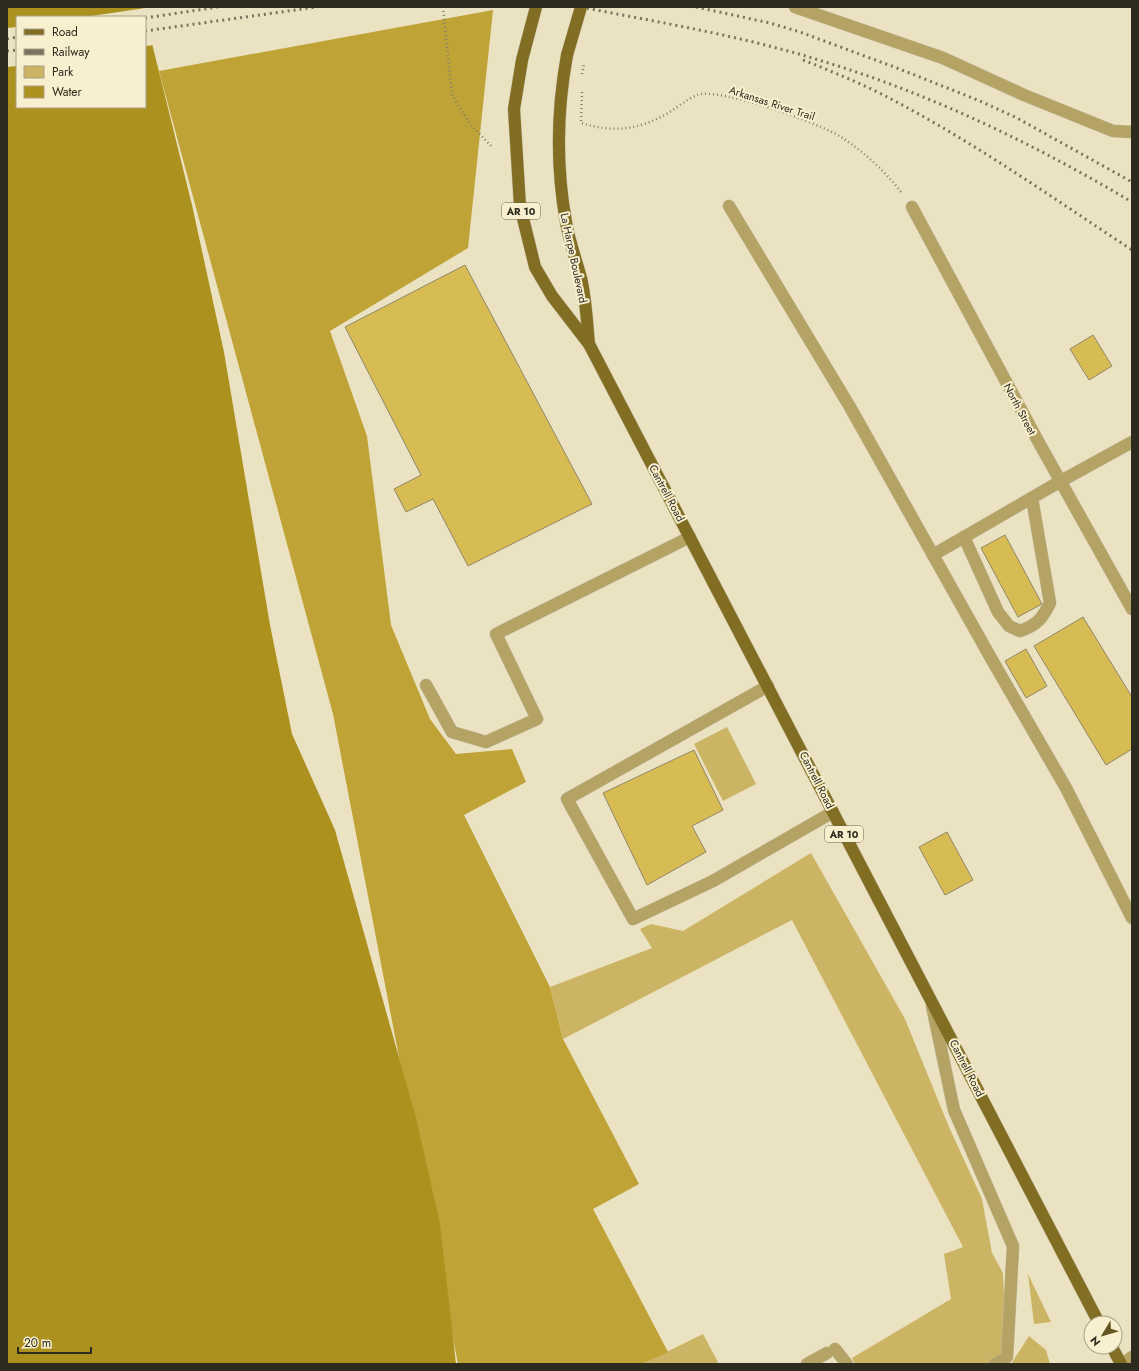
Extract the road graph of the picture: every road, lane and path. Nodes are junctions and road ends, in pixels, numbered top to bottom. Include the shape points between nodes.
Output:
1 (444, 7) edge
2 (536, 7) edge
3 (581, 7) edge
4 (795, 7) edge
5 (582, 74) dead end
6 (582, 80) dead end
7 (582, 86) dead end
8 (1132, 132) edge
9 (493, 148) dead end
10 (729, 206) dead end
11 (912, 207) joint
12 (589, 344) junction
13 (1132, 442) edge
14 (1061, 481) junction
15 (1032, 498) junction
16 (690, 537) junction
17 (964, 537) junction
18 (933, 555) junction
19 (1132, 609) edge
20 (426, 685) dead end
21 (768, 686) junction
22 (833, 812) junction
23 (1132, 918) edge
24 (930, 997) junction
25 (1095, 1315) edge
26 (1116, 1355) edge
27 (1132, 1357) edge
28 (814, 1362) edge
29 (847, 1364) edge
30 (995, 1364) edge
31 (1121, 1364) edge

1 - 9 path via 452,95 470,124
2 - 12 main road, La Harpe Boulevard / AR 10 via 522,60 514,109 520,206 526,237 538,273 567,317
3 - 12 main road, La Harpe Boulevard / AR 10, bridge via 562,83 559,124 566,223 581,280
4 - 8 lane via 942,58 1113,131
5 - 6 path
7 - 11 path, Arkansas River Trail via 581,123 594,127 638,127 667,114 697,95 720,94 796,117 840,136 863,153 889,176
10 - 18 lane via 850,407
11 - 14 lane, North Street
12 - 16 main road, Cantrell Road / AR 10
13 - 14 lane
14 - 15 lane
14 - 19 lane, North Street
15 - 17 lane
15 - 17 lane via 1050,603 1043,617 1032,627 1020,631 1009,626 998,612
16 - 20 lane via 496,634 538,720 486,742 452,732
16 - 21 main road, Cantrell Road / AR 10
17 - 18 lane
18 - 23 lane via 1066,788
21 - 22 main road, Cantrell Road / AR 10
21 - 22 lane via 567,799 633,919 712,881
22 - 24 main road, Cantrell Road / AR 10
24 - 25 main road, Cantrell Road / AR 10
24 - 30 lane via 954,1110 1013,1246 1007,1357
26 - 31 main road
27 - 31 lane
28 - 29 lane via 831,1351

